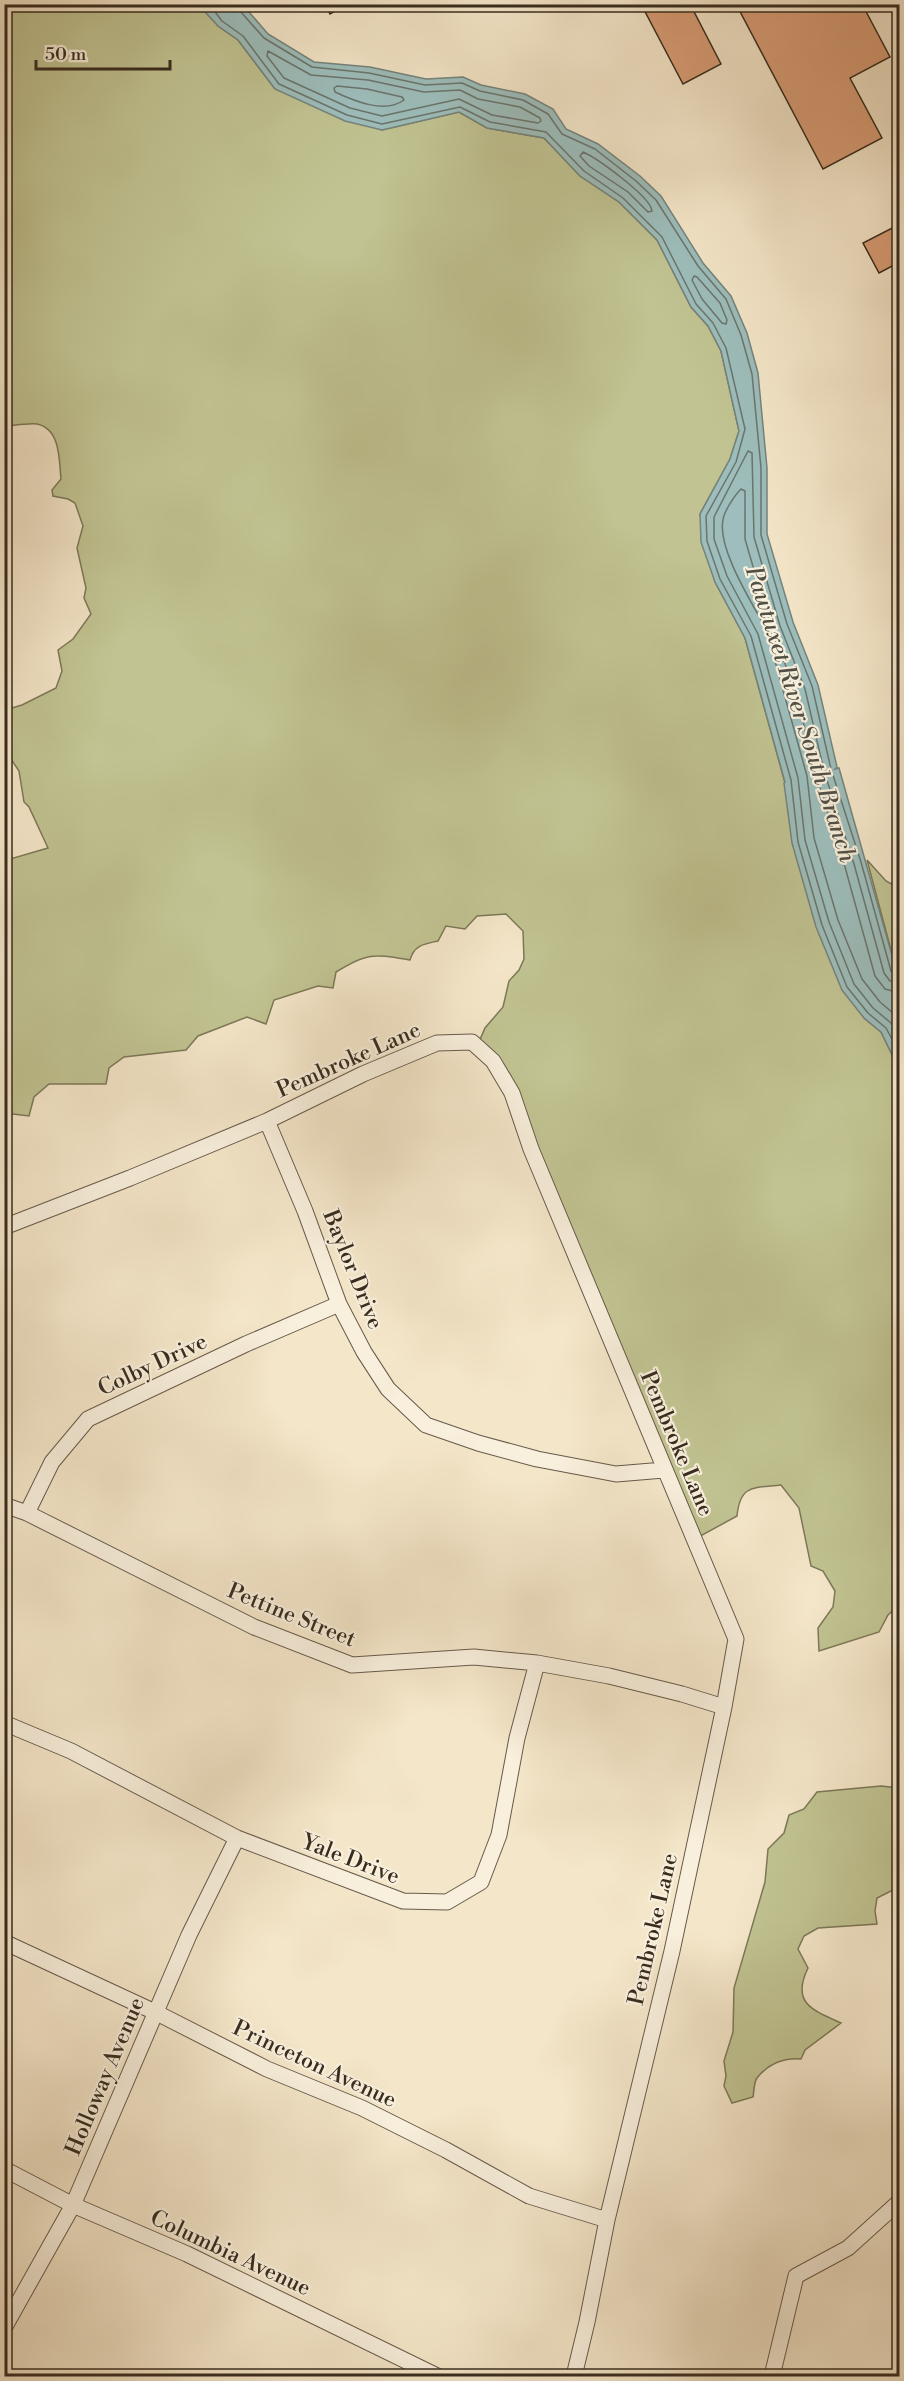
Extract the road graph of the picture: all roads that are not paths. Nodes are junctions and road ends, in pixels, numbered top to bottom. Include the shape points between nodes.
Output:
1 (267, 1120) junction
2 (4, 1227) edge
3 (339, 1304) junction
4 (664, 1470) junction
5 (4, 1505) edge
6 (27, 1513) junction
7 (537, 1663) junction
8 (724, 1707) junction
9 (4, 1723) edge
10 (237, 1838) junction
11 (4, 1942) edge
12 (157, 2013) junction
13 (4, 2169) edge
14 (900, 2201) edge
15 (73, 2205) junction
16 (607, 2220) junction
17 (4, 2328) edge
18 (437, 2376) edge
19 (574, 2376) edge
20 (772, 2376) edge

1 - 2 street, Pembroke Lane
1 - 3 street, Baylor Drive
1 - 4 street, Pembroke Lane via 437,1043 472,1042 493,1061 512,1093 531,1149
3 - 4 street, Baylor Drive via 388,1389 426,1425 537,1459 605,1472
3 - 6 street, Colby Drive via 88,1419 52,1462
4 - 8 street, Pembroke Lane via 736,1638
5 - 6 street, Pettine Street
6 - 7 street, Pettine Street via 254,1627 352,1665 474,1657
7 - 8 street, Pettine Street via 609,1676
7 - 10 street, Yale Drive via 517,1738 499,1835 482,1882 447,1902 403,1901
8 - 16 street, Pembroke Lane via 672,1951
9 - 10 street, Yale Drive via 71,1752
10 - 12 street, Holloway Avenue via 189,1935
11 - 12 street, Princeton Avenue
12 - 15 street, Holloway Avenue
12 - 16 street, Princeton Avenue via 267,2069 362,2108 529,2196
13 - 15 street, Columbia Avenue
14 - 20 street via 848,2248 796,2276
15 - 17 street, Holloway Avenue
15 - 18 street, Columbia Avenue via 187,2254
16 - 19 street, Pembroke Lane

